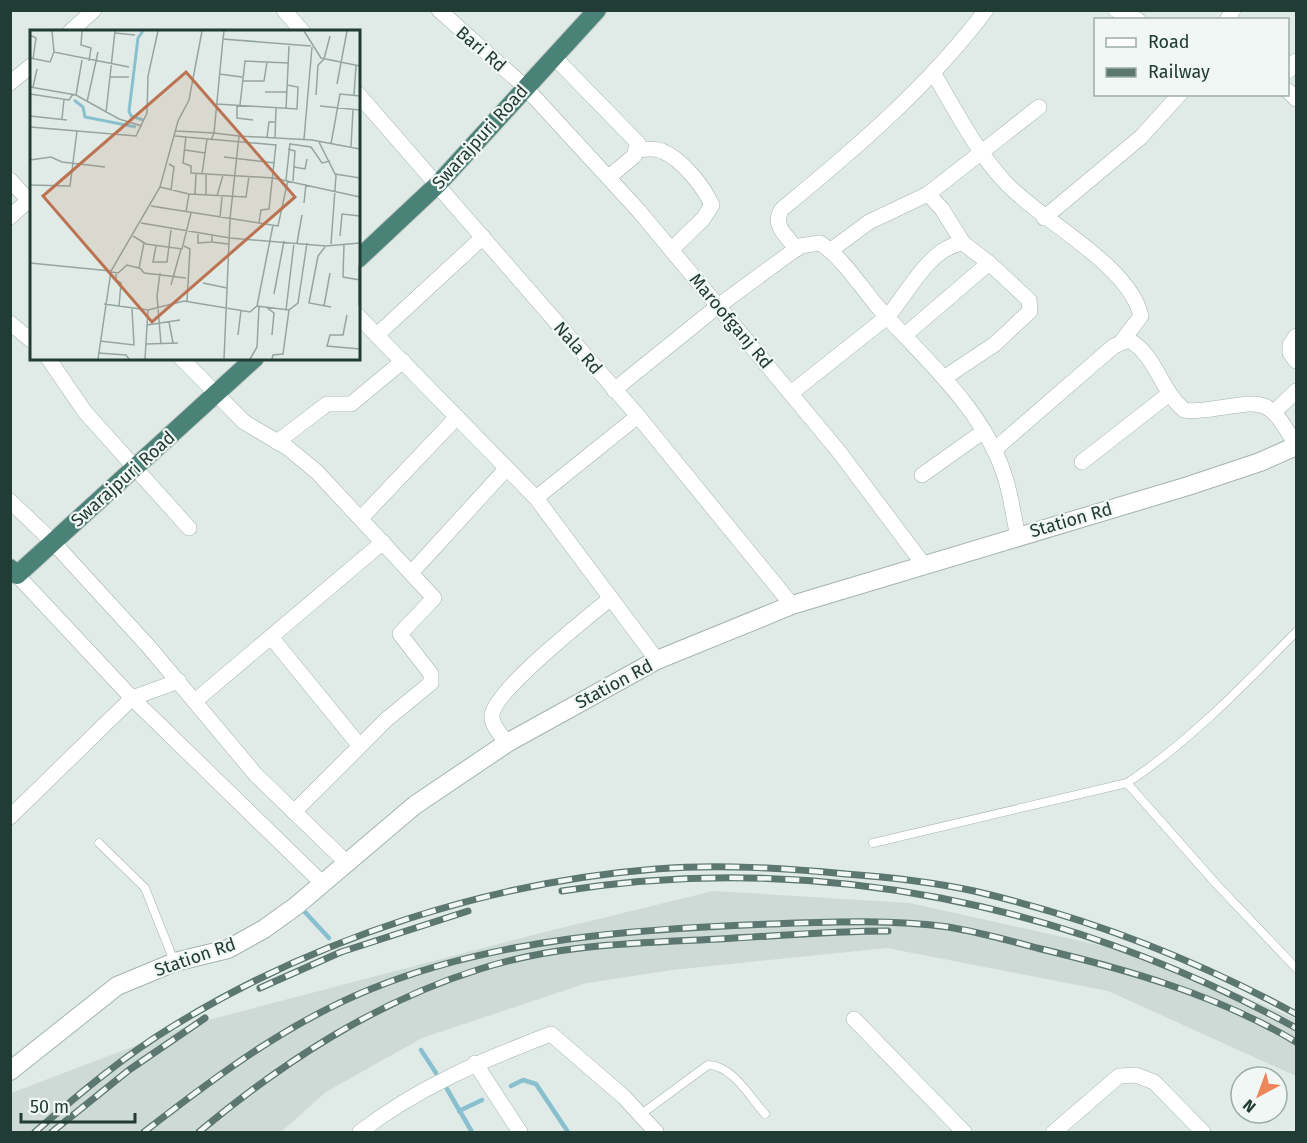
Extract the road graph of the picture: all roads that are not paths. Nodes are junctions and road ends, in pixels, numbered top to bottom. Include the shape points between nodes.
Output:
1 (94, 10) edge
2 (284, 10) edge
3 (439, 10) edge
4 (597, 10) edge
5 (986, 10) edge
6 (1116, 10) edge
7 (1134, 18) edge
8 (72, 30) edge
9 (301, 30) edge
10 (554, 57) junction
11 (30, 67) edge
12 (934, 74) junction
13 (10, 83) edge
14 (525, 87) junction
15 (360, 96) edge
16 (1178, 96) edge
17 (1039, 107) dead end
18 (638, 150) junction
19 (982, 152) junction
20 (609, 177) junction
21 (10, 180) edge
22 (438, 183) junction
23 (928, 194) junction
24 (30, 200) edge
25 (10, 217) edge
26 (1044, 218) junction
27 (483, 237) junction
28 (963, 243) junction
29 (672, 249) junction
30 (797, 249) junction
31 (831, 250) junction
32 (360, 257) edge
33 (989, 263) junction
34 (718, 306) junction
35 (887, 317) junction
36 (360, 318) edge
37 (10, 323) edge
38 (378, 334) junction
39 (905, 335) junction
40 (1296, 336) edge
41 (30, 339) edge
42 (1122, 341) junction
43 (49, 360) edge
44 (183, 360) edge
45 (253, 360) edge
46 (403, 361) junction
47 (1296, 361) edge
48 (944, 378) junction
49 (615, 390) junction
50 (1296, 391) edge
51 (791, 393) junction
52 (1169, 394) junction
53 (217, 395) junction
54 (1275, 411) junction
55 (638, 416) junction
56 (457, 417) junction
57 (984, 431) junction
58 (277, 442) junction
59 (1296, 448) edge
60 (994, 450) junction
61 (1082, 462) dead end
62 (136, 468) junction
63 (507, 468) junction
64 (922, 475) dead end
65 (536, 498) junction
66 (10, 501) edge
67 (361, 518) junction
68 (189, 528) dead end
69 (1018, 536) junction
70 (53, 542) junction
71 (383, 542) junction
72 (924, 565) junction
73 (14, 572) edge
74 (412, 572) junction
75 (611, 598) junction
76 (792, 605) junction
77 (1296, 632) edge
78 (271, 637) junction
79 (657, 660) junction
80 (179, 681) junction
81 (132, 698) junction
82 (195, 700) junction
83 (507, 743) junction
84 (359, 745) junction
85 (1127, 783) junction
86 (294, 812) junction
87 (10, 817) edge
88 (99, 843) dead end
89 (873, 843) dead end
90 (345, 862) junction
91 (321, 882) junction
92 (175, 962) junction
93 (1296, 968) edge
94 (854, 1019) dead end
95 (475, 1064) junction
96 (10, 1071) edge
97 (765, 1114) dead end
98 (640, 1115) junction
99 (360, 1132) edge
100 (520, 1132) edge
101 (656, 1132) edge
102 (964, 1132) edge
103 (1054, 1132) edge
104 (1203, 1132) edge

1 - 8 street
2 - 9 street
3 - 14 street, Bari Rd
4 - 10 highway, Swarajpuri Road
5 - 12 street
6 - 7 street
10 - 14 highway, Swarajpuri Road
10 - 18 street via 634,137
11 - 13 street
12 - 19 street
12 - 30 street via 782,209 778,225
14 - 20 street, Maroofganj Rd
14 - 22 highway, Swarajpuri Road
15 - 22 street, Nala Rd
16 - 26 street via 1141,137
17 - 19 street
18 - 20 street
18 - 29 street via 660,150 669,155 708,195 712,205 704,219
19 - 23 street
19 - 26 street via 1017,194
20 - 29 street, Maroofganj Rd
21 - 24 street
22 - 27 street, Nala Rd
22 - 32 highway, Swarajpuri Road
23 - 28 street
23 - 31 street via 869,222
24 - 25 street
26 - 42 street via 1102,261 1128,288 1141,316
27 - 38 street
27 - 49 street, Nala Rd
28 - 33 street
28 - 35 street via 947,248 912,280
29 - 34 street, Maroofganj Rd
30 - 31 street via 820,243
30 - 34 street
31 - 35 street
33 - 39 street
33 - 48 street via 1029,300 1030,311 995,344
34 - 49 street
34 - 51 street, Maroofganj Rd
35 - 39 street
35 - 51 street
36 - 38 street
37 - 41 street
38 - 46 street
39 - 48 street
40 - 47 street via 1290,345
42 - 52 street via 1138,345
42 - 60 street
43 - 62 street via 85,412
44 - 53 street
45 - 53 highway, Swarajpuri Road
46 - 56 street
46 - 58 street via 351,404 327,404
48 - 57 street
49 - 55 street, Nala Rd
50 - 54 street
51 - 72 street, Maroofganj Rd
52 - 54 street via 1190,411 1255,403
52 - 61 street
53 - 58 street via 244,422
53 - 62 highway, Swarajpuri Road
54 - 59 street
55 - 65 street
55 - 76 street, Nala Rd
56 - 63 street
56 - 67 street
57 - 60 street
57 - 64 street
58 - 67 street via 303,459
59 - 69 street, Station Rd via 1188,486
60 - 69 street via 1005,475
62 - 68 street
62 - 70 highway, Swarajpuri Road
63 - 65 street
63 - 74 street
65 - 75 street
66 - 70 street
67 - 71 street
69 - 72 street, Station Rd
70 - 73 highway, Swarajpuri Road
70 - 80 street
71 - 74 street
71 - 78 street
72 - 76 street, Station Rd
73 - 81 street
74 - 84 street via 434,598 400,634 433,678
75 - 79 street
75 - 83 street via 535,664 495,706 494,726
76 - 79 street, Station Rd
77 - 85 lane via 1213,713
78 - 82 street
78 - 84 street
79 - 83 street, Station Rd
80 - 81 street
80 - 82 street
81 - 87 street
81 - 91 street
82 - 86 street via 236,753
83 - 90 street, Station Rd via 415,805
84 - 86 street
85 - 89 lane
85 - 93 lane
86 - 90 street
88 - 92 lane via 145,888
90 - 91 street, Station Rd
91 - 92 street, Station Rd via 296,906 228,949
92 - 96 street, Station Rd via 117,986
94 - 102 street
95 - 98 street via 551,1034
95 - 99 street via 393,1106
95 - 100 street
97 - 98 lane via 728,1071 708,1065
98 - 101 street
103 - 104 street via 1119,1076 1137,1075 1154,1082

